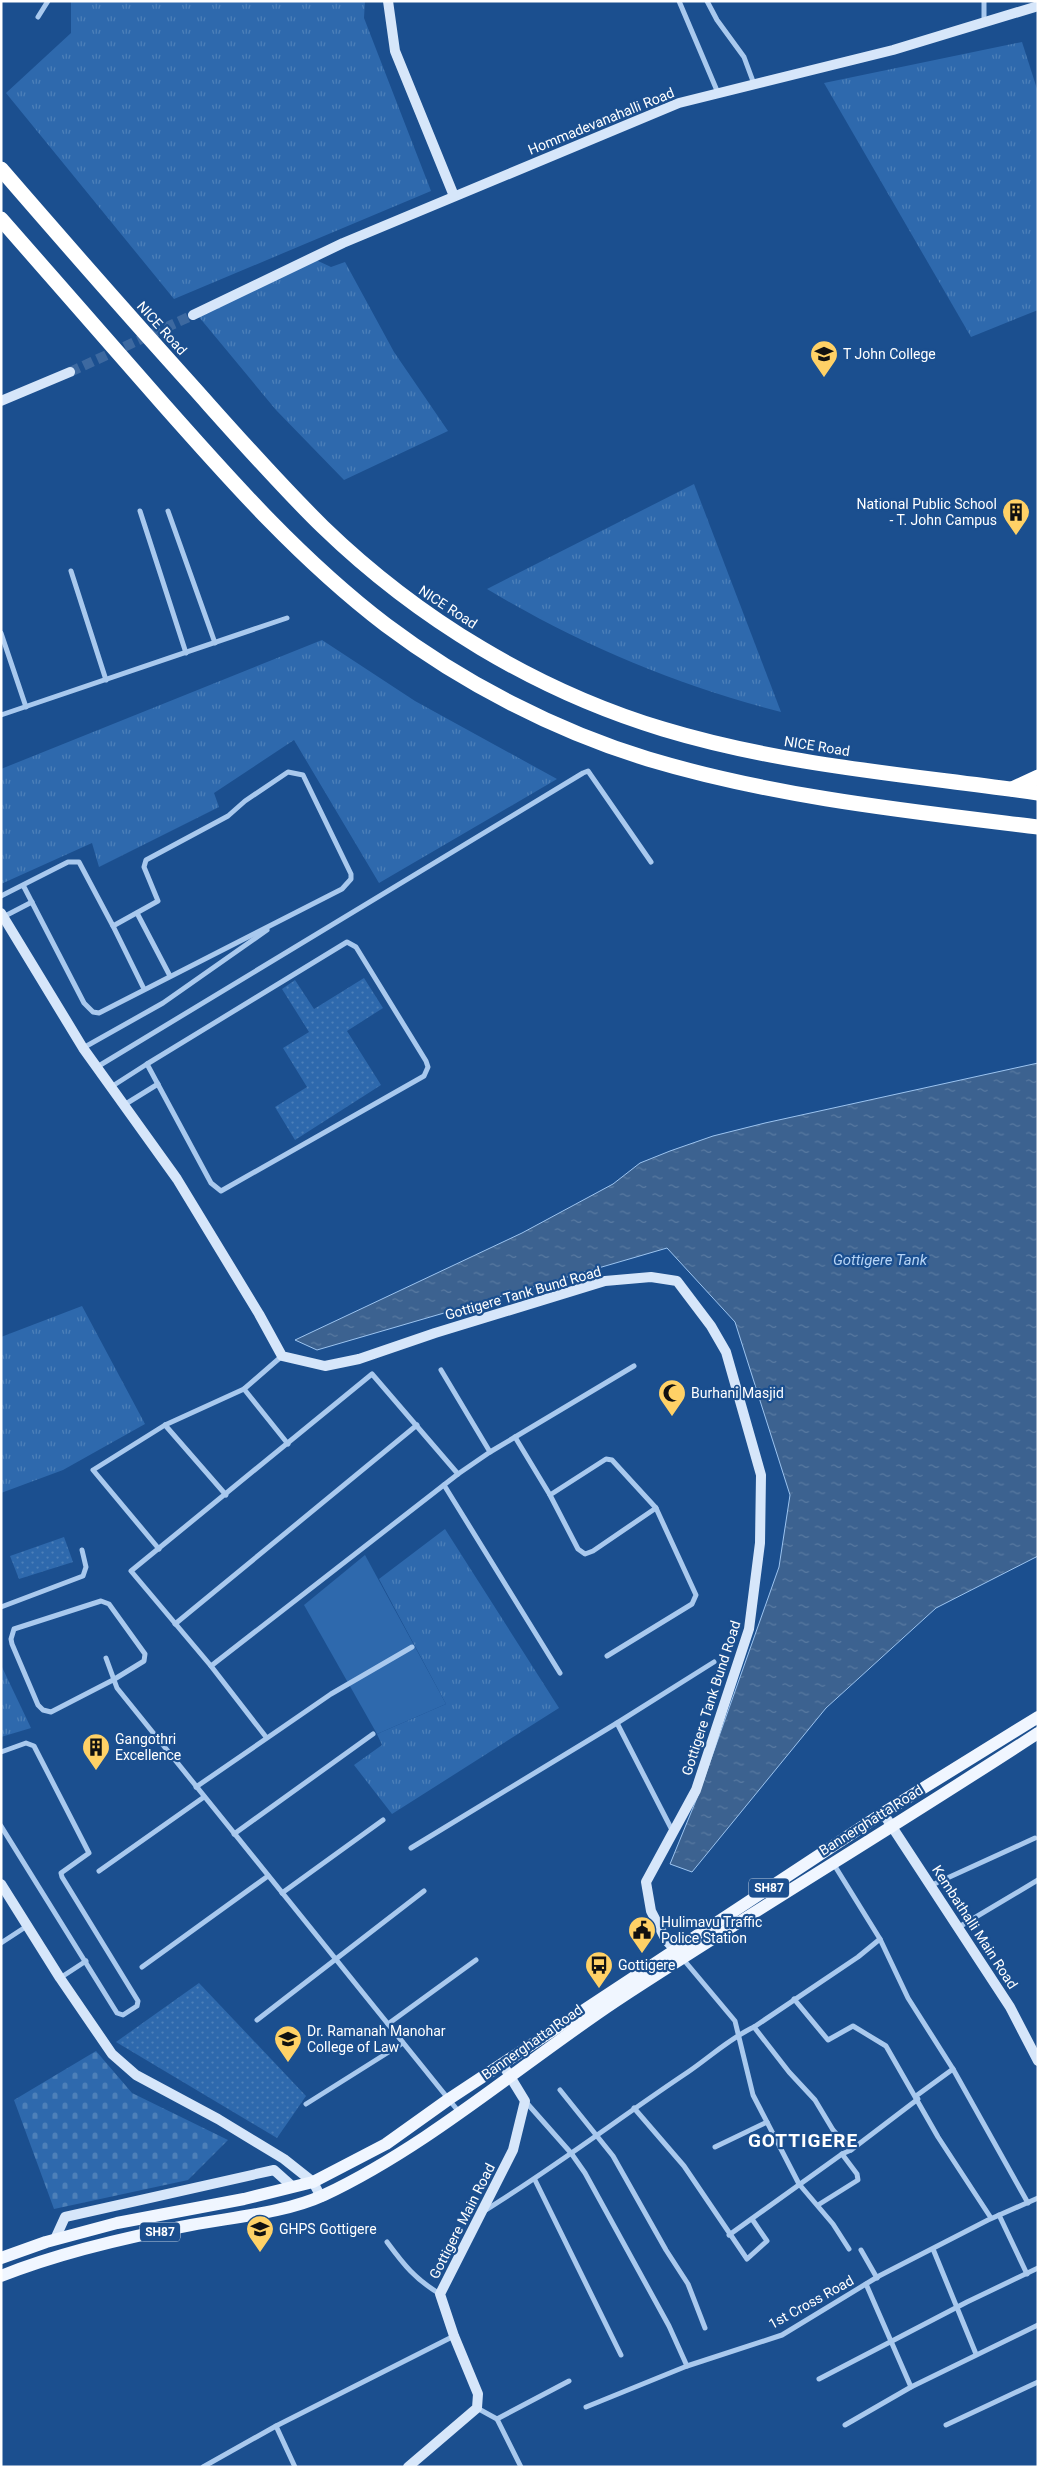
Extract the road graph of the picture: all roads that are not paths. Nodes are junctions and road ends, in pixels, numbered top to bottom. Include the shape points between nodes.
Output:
1 (48, 1) edge
2 (388, 1) edge
3 (680, 1) edge
4 (708, 1) edge
5 (984, 1) edge
6 (1038, 6) edge
7 (38, 17) dead end
8 (984, 22) junction
9 (754, 84) junction
10 (718, 93) junction
11 (1, 169) edge
12 (454, 196) junction
13 (1, 219) edge
14 (193, 315) tunnel mouth
15 (70, 372) tunnel mouth
16 (1, 402) edge
17 (140, 511) dead end
18 (168, 511) dead end
19 (70, 570) dead end
20 (287, 618) dead end
21 (1, 633) edge
22 (215, 643) junction
23 (186, 653) junction
24 (106, 680) junction
25 (26, 707) junction
26 (1, 715) edge
27 (1038, 777) edge
28 (1012, 789) junction
29 (1038, 793) edge
30 (1038, 827) edge
31 (651, 862) dead end
32 (23, 885) junction
33 (1, 896) edge
34 (32, 902) junction
35 (137, 913) junction
36 (3, 914) edge
37 (283, 919) junction
38 (113, 926) junction
39 (170, 976) junction
40 (144, 989) junction
41 (83, 1048) junction
42 (147, 1064) junction
43 (96, 1067) junction
44 (158, 1084) junction
45 (111, 1087) junction
46 (124, 1105) junction
47 (282, 1356) junction
48 (634, 1366) dead end
49 (441, 1370) dead end
50 (244, 1389) junction
51 (165, 1425) junction
52 (417, 1425) junction
53 (515, 1436) junction
54 (288, 1444) junction
55 (490, 1452) junction
56 (458, 1474) junction
57 (444, 1485) junction
58 (226, 1495) junction
59 (550, 1495) junction
60 (656, 1508) junction
61 (159, 1549) junction
62 (82, 1550) dead end
63 (1, 1608) edge
64 (175, 1624) junction
65 (412, 1647) dead end
66 (607, 1656) dead end
67 (106, 1658) dead end
68 (714, 1662) dead end
69 (211, 1666) junction
70 (560, 1673) dead end
71 (113, 1680) junction
72 (1038, 1717) edge
73 (617, 1723) junction
74 (1038, 1733) edge
75 (373, 1734) dead end
76 (266, 1737) junction
77 (1, 1752) edge
78 (196, 1787) junction
79 (204, 1797) junction
80 (883, 1812) junction
81 (383, 1820) dead end
82 (891, 1825) junction
83 (1, 1826) edge
84 (673, 1833) junction
85 (234, 1834) junction
86 (1035, 1838) dead end
87 (411, 1848) dead end
88 (832, 1862) junction
89 (99, 1871) dead end
90 (268, 1876) junction
91 (1038, 1880) edge
92 (1, 1884) edge
93 (932, 1886) junction
94 (424, 1891) dead end
95 (282, 1893) junction
96 (27, 1926) junction
97 (959, 1926) junction
98 (880, 1940) junction
99 (1, 1943) edge
100 (679, 1954) junction
101 (336, 1960) junction
102 (476, 1960) dead end
103 (86, 1961) junction
104 (142, 1966) dead end
105 (60, 1978) junction
106 (794, 1999) junction
107 (257, 2020) dead end
108 (388, 2024) junction
109 (754, 2027) junction
110 (740, 2034) junction
111 (403, 2043) junction
112 (1038, 2061) edge
113 (952, 2069) junction
114 (506, 2070) junction
115 (560, 2090) dead end
116 (917, 2098) junction
117 (449, 2100) junction
118 (525, 2101) junction
119 (306, 2104) dead end
120 (634, 2108) junction
121 (459, 2112) junction
122 (767, 2122) junction
123 (597, 2134) junction
124 (716, 2147) dead end
125 (851, 2150) junction
126 (571, 2153) junction
127 (842, 2154) junction
128 (535, 2180) junction
129 (313, 2182) junction
130 (799, 2184) junction
131 (293, 2187) junction
132 (321, 2197) junction
133 (1038, 2198) edge
134 (1028, 2203) junction
135 (818, 2205) junction
136 (484, 2211) junction
137 (999, 2215) junction
138 (991, 2218) junction
139 (752, 2219) junction
140 (729, 2235) junction
141 (55, 2239) junction
142 (387, 2242) dead end
143 (849, 2249) dead end
144 (932, 2249) junction
145 (861, 2250) dead end
146 (1, 2258) edge
147 (1038, 2268) edge
148 (1027, 2274) junction
149 (1, 2276) edge
150 (877, 2278) junction
151 (866, 2284) junction
152 (440, 2294) junction
153 (957, 2307) junction
154 (1038, 2325) edge
155 (706, 2328) dead end
156 (454, 2336) junction
157 (891, 2342) junction
158 (976, 2354) junction
159 (621, 2355) dead end
160 (687, 2366) junction
161 (819, 2379) dead end
162 (569, 2381) dead end
163 (1038, 2382) edge
164 (911, 2387) junction
165 (586, 2407) dead end
166 (477, 2408) junction
167 (497, 2419) junction
168 (845, 2425) dead end
169 (946, 2425) dead end
170 (276, 2426) junction
171 (203, 2467) edge
172 (295, 2467) edge
173 (408, 2467) edge
174 (521, 2467) edge

1 - 7 street
2 - 12 street via 395,52
3 - 10 street
4 - 9 street via 717,20 744,57
5 - 8 street
6 - 8 street, Hommadevanahalli Road
8 - 9 street, Hommadevanahalli Road via 893,50
9 - 10 street, Hommadevanahalli Road
10 - 12 street, Hommadevanahalli Road via 679,103
11 - 28 highway, NICE Road via 271,473 324,528 407,599 446,627 565,690 631,718 684,735 783,758
12 - 14 street, Hommadevanahalli Road via 343,243
13 - 30 highway via 186,430 308,559 388,626 468,678 555,724 607,745 707,775 805,796
15 - 16 street
17 - 23 street
18 - 22 street
19 - 24 street
20 - 22 street
21 - 25 street
22 - 23 street
23 - 24 street
24 - 25 street
25 - 26 street
27 - 28 highway
28 - 29 highway, NICE Road
31 - 43 street via 588,771
32 - 33 street
32 - 34 street
32 - 38 street via 68,862 79,862
34 - 36 street
34 - 40 street via 87,1008 98,1012
35 - 37 street via 158,901 144,867 146,860 228,816 288,772 294,772 303,775 352,879 342,889
35 - 38 street
35 - 39 street
36 - 41 street
37 - 39 street
37 - 41 street via 163,1004
38 - 40 street
39 - 40 street
41 - 43 street
42 - 44 street
42 - 44 street via 347,942 356,947 428,1067 424,1076 221,1191 211,1183
42 - 45 street
43 - 45 street
44 - 46 street
45 - 46 street
46 - 47 street via 178,1179
47 - 50 street
47 - 84 street, Gottigere Tank Bund Road via 326,1366 359,1359 605,1282 651,1277 677,1281 726,1352 761,1475 760,1533 749,1629 696,1790
48 - 53 street
49 - 55 street
50 - 51 street
50 - 54 street
51 - 58 street
51 - 61 street via 93,1470
52 - 54 street via 372,1374
52 - 56 street
52 - 64 street
53 - 55 street
53 - 59 street
54 - 58 street
55 - 56 street
56 - 57 street
57 - 69 street
57 - 70 street
58 - 61 street
59 - 60 street via 606,1460 612,1460
59 - 60 street via 578,1549 585,1554
60 - 66 street via 696,1600
61 - 64 street via 132,1571
62 - 63 street via 86,1567 83,1576
64 - 69 street
65 - 76 street
67 - 71 street
68 - 73 street
69 - 76 street
71 - 71 street via 51,1712 43,1710 12,1644 12,1634 18,1627 105,1601 145,1654 144,1661
71 - 78 street
72 - 80 main road, Bannerghatta Road / SH87
73 - 84 street
73 - 87 street
74 - 82 main road, Bannerghatta Road / SH87
75 - 85 street
76 - 78 street
77 - 103 street via 28,1743 34,1746 90,1853 65,1869 62,1876 138,2001 136,2006 123,2015 119,2014
78 - 79 street
79 - 85 street
79 - 89 street
80 - 82 street, Kembathalli Main Road
80 - 100 main road, Bannerghatta Road / SH87
81 - 95 street
82 - 88 main road, Bannerghatta Road / SH87
82 - 93 street, Kembathalli Main Road
83 - 103 street
84 - 100 street, Gottigere Tank Bund Road via 646,1882 651,1911 666,1940
85 - 90 street
86 - 93 street
88 - 98 street
88 - 100 main road, Bannerghatta Road / SH87
90 - 95 street
90 - 104 street
91 - 97 street
92 - 96 street
93 - 97 street, Kembathalli Main Road
94 - 101 street
95 - 101 street
96 - 99 street
96 - 105 street
97 - 112 street, Kembathalli Main Road via 1010,2007
98 - 106 street
98 - 113 street via 908,1998
100 - 110 street via 735,2021
100 - 114 main road, Bannerghatta Road / SH87
101 - 107 street
101 - 108 street
102 - 108 street
103 - 105 street
105 - 129 street via 100,2039 136,2075 270,2150
106 - 109 street
106 - 116 street via 828,2040 854,2026 886,2046
108 - 111 street
109 - 110 street
109 - 125 street via 815,2100 833,2130
110 - 120 street
110 - 122 street via 753,2095
111 - 117 street
111 - 119 street
113 - 116 street
113 - 134 street
114 - 117 main road, Bannerghatta Road / SH87
114 - 118 street
114 - 121 main road, Bannerghatta Road / SH87
115 - 123 street
116 - 125 street
116 - 138 street via 938,2137
117 - 121 street
117 - 129 main road, Bannerghatta Road / SH87 via 386,2144
118 - 126 street
118 - 136 street, Gottigere Main Road via 513,2150
120 - 123 street
120 - 140 street via 684,2166
121 - 132 main road, Bannerghatta Road / SH87 via 393,2159
122 - 124 street
122 - 130 street
123 - 126 street
123 - 155 street via 688,2284
125 - 127 street
126 - 128 street
126 - 160 street via 664,2317
127 - 130 street
127 - 135 street via 858,2180
128 - 136 street
128 - 159 street
129 - 131 main road, Bannerghatta Road
129 - 132 street
130 - 135 street
130 - 139 street
131 - 141 main road, Bannerghatta Road
131 - 141 street via 274,2170 65,2217
132 - 149 main road, Bannerghatta Road / SH87 via 249,2217 117,2241
133 - 134 street, 1st Cross Road
134 - 137 street, 1st Cross Road
135 - 143 street
136 - 152 street, Gottigere Main Road
137 - 138 street, 1st Cross Road
137 - 148 street
138 - 144 street, 1st Cross Road
139 - 140 street
139 - 140 street via 767,2241 747,2259
141 - 146 main road, Bannerghatta Road
142 - 152 street via 408,2271
144 - 150 street, 1st Cross Road
144 - 153 street
145 - 150 street
147 - 148 street
148 - 153 street
150 - 151 street, 1st Cross Road
151 - 157 street
151 - 160 street, 1st Cross Road via 782,2335
152 - 156 street, Gottigere Main Road
153 - 157 street
153 - 158 street
154 - 158 street
156 - 166 street, Gottigere Main Road via 478,2394
156 - 170 street
157 - 161 street
157 - 164 street
158 - 164 street
160 - 165 street, 1st Cross Road
162 - 167 street
163 - 169 street
164 - 168 street
166 - 167 street
166 - 173 street
167 - 174 street
170 - 171 street
170 - 172 street

